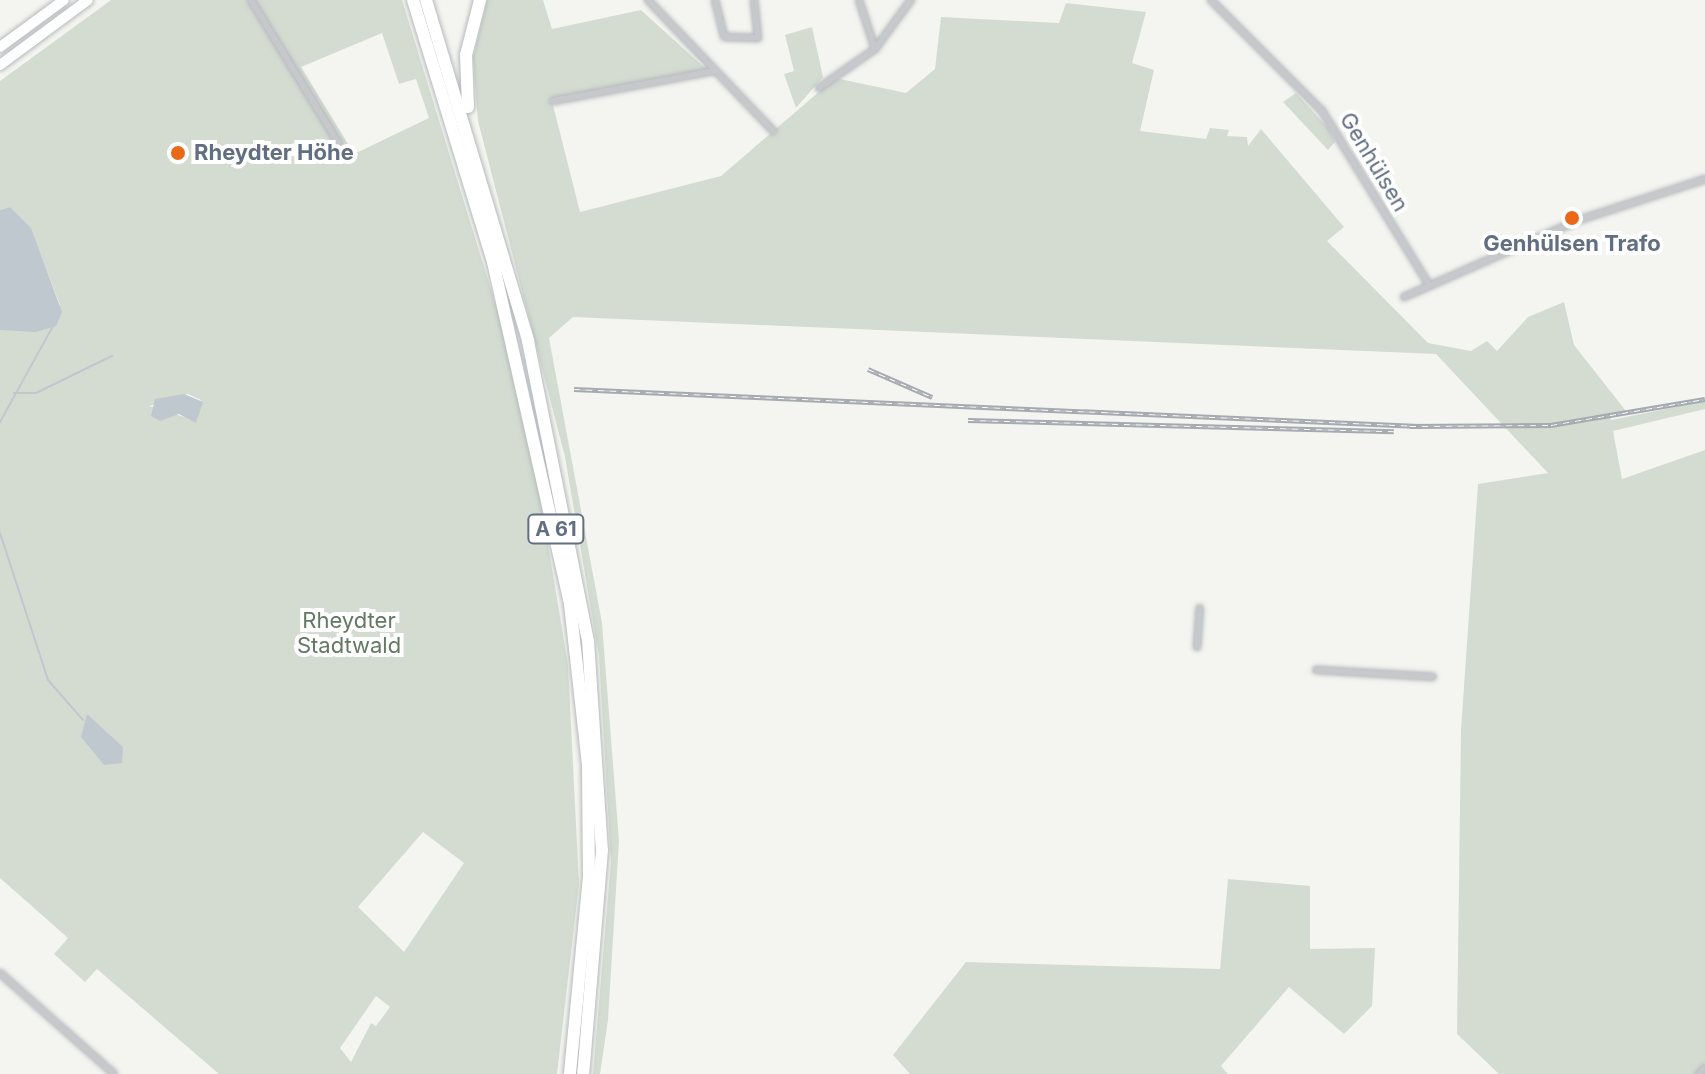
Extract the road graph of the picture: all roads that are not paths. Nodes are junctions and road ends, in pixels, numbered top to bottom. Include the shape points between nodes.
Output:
1 (64, 0) edge
2 (88, 0) edge
3 (251, 0) edge
4 (413, 0) edge
5 (426, 0) edge
6 (480, 0) edge
7 (648, 0) edge
8 (715, 0) edge
9 (754, 0) edge
10 (859, 0) edge
11 (911, 0) edge
12 (1211, 0) edge
13 (0, 47) edge
14 (875, 49) junction
15 (0, 65) edge
16 (714, 71) junction
17 (819, 88) dead end
18 (553, 101) dead end
19 (773, 131) dead end
20 (339, 144) dead end
21 (482, 173) junction
22 (1705, 179) edge
23 (1427, 282) junction
24 (1404, 297) dead end
25 (1200, 608) dead end
26 (1197, 647) dead end
27 (1316, 670) dead end
28 (1433, 677) dead end
29 (0, 973) edge
30 (1705, 1068) edge
31 (114, 1074) edge
32 (570, 1074) edge
33 (583, 1074) edge
34 (1699, 1074) edge

1 - 13 main road
2 - 15 main road
3 - 20 street
4 - 32 highway, A 61 via 493,262 570,604 588,765 589,876
5 - 21 highway, A 61
6 - 21 highway via 464,72
7 - 16 street
8 - 9 street via 724,37 758,38
10 - 14 street
11 - 14 street
12 - 23 street, Genhülsen via 1322,111
14 - 17 street
16 - 18 street
16 - 19 street
21 - 33 highway, A 61 via 551,438 596,704 601,917
22 - 23 street via 1576,221
23 - 24 street
25 - 26 street
27 - 28 street
29 - 31 street
30 - 34 street

